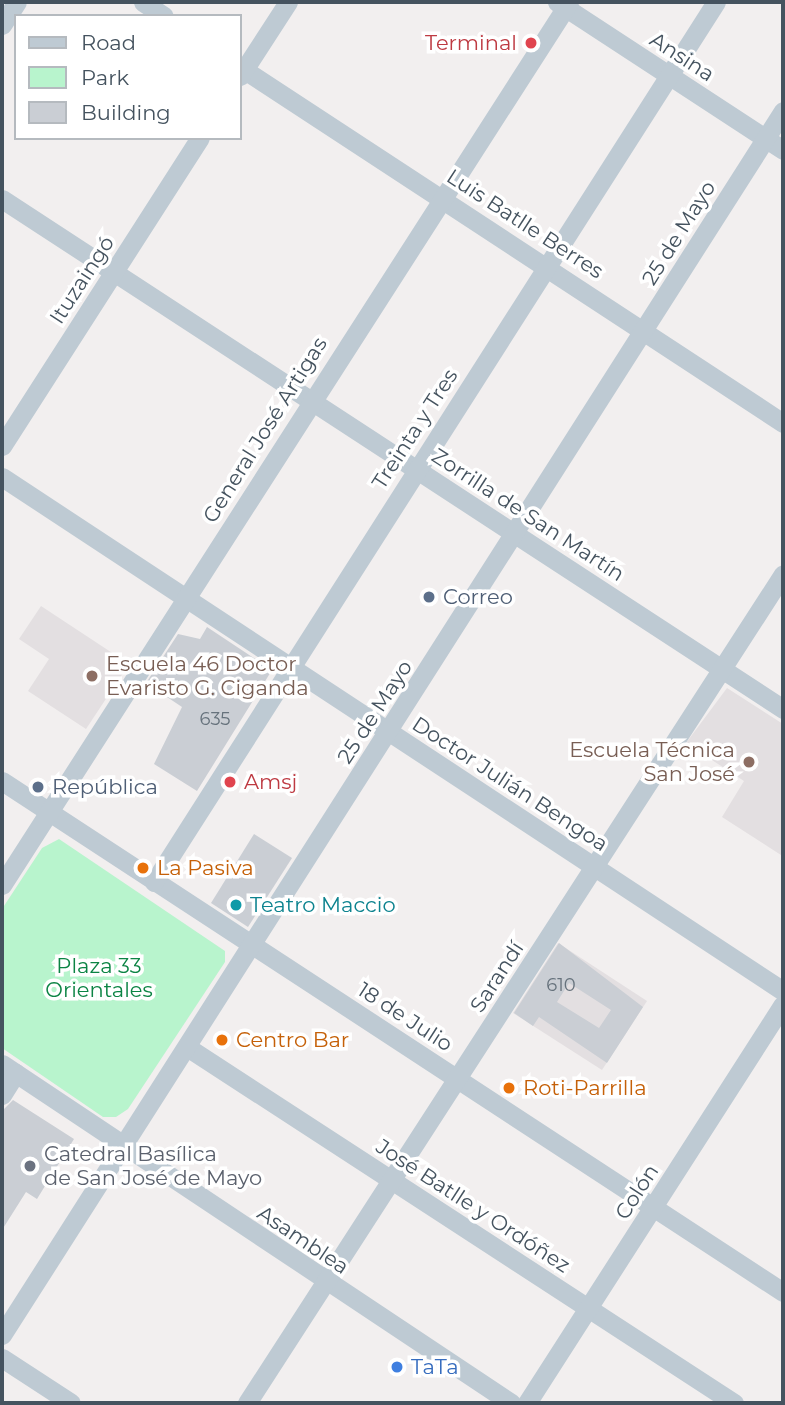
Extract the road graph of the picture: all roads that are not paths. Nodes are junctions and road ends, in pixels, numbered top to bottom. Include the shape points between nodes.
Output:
1 (17, 2) edge
2 (143, 2) edge
3 (288, 2) edge
4 (716, 2) edge
5 (563, 4) edge
6 (161, 14) edge
7 (2, 24) edge
8 (242, 70) edge
9 (242, 72) edge
10 (668, 76) junction
11 (783, 111) edge
12 (766, 139) junction
13 (199, 140) edge
14 (783, 150) edge
15 (442, 197) junction
16 (2, 199) edge
17 (547, 266) junction
18 (114, 272) junction
19 (645, 330) junction
20 (310, 400) junction
21 (783, 423) edge
22 (2, 446) edge
23 (416, 469) junction
24 (2, 477) edge
25 (515, 534) junction
26 (783, 574) edge
27 (186, 598) junction
28 (290, 666) junction
29 (722, 669) junction
30 (783, 709) edge
31 (390, 732) junction
32 (2, 781) edge
33 (47, 811) junction
34 (595, 867) junction
35 (154, 882) junction
36 (2, 885) edge
37 (250, 945) junction
38 (783, 991) edge
39 (783, 1005) edge
40 (187, 1047) junction
41 (9, 1069) edge
42 (458, 1078) junction
43 (2, 1095) edge
44 (123, 1146) junction
45 (392, 1182) junction
46 (654, 1206) junction
47 (326, 1283) junction
48 (783, 1292) edge
49 (590, 1308) junction
50 (2, 1335) edge
51 (2, 1359) edge
52 (71, 1403) edge
53 (247, 1403) edge
54 (511, 1403) edge
55 (527, 1403) edge
56 (734, 1403) edge

1 - 7 street
2 - 6 street
3 - 8 street
4 - 10 street, Treinta y Tres
5 - 10 street, Ansina
5 - 15 street, General José Artigas
9 - 15 street, Luis Batlle Berres
10 - 12 street, Ansina
10 - 17 street, Treinta y Tres
11 - 12 street, 25 de Mayo
12 - 14 street, Ansina
12 - 19 street, 25 de Mayo
13 - 18 street, Ituzaingó
15 - 17 street, Luis Batlle Berres
15 - 20 street, General José Artigas
16 - 18 street, Zorrilla de San Martín
17 - 19 street, Luis Batlle Berres
17 - 23 street, Treinta y Tres
18 - 20 street, Zorrilla de San Martín
18 - 22 street, Ituzaingó
19 - 21 street, Luis Batlle Berres
19 - 25 street, 25 de Mayo
20 - 23 street, Zorrilla de San Martín
20 - 27 street, General José Artigas
23 - 25 street, Zorrilla de San Martín
23 - 28 street, Treinta y Tres
24 - 27 street, Doctor Julián Bengoa
25 - 29 street, Zorrilla de San Martín
25 - 31 street, 25 de Mayo
26 - 29 street, Sarandí
27 - 28 street, Doctor Julián Bengoa
27 - 33 street, General José Artigas
28 - 31 street, Doctor Julián Bengoa
28 - 35 street, Treinta y Tres
29 - 30 street, Zorrilla de San Martín
29 - 34 street, Sarandí
31 - 34 street, Doctor Julián Bengoa
31 - 37 street, 25 de Mayo
32 - 33 street, 18 de Julio
33 - 35 street, 18 de Julio
33 - 36 street, General José Artigas
34 - 38 street, Doctor Julián Bengoa
34 - 42 street, Sarandí
35 - 37 street, 18 de Julio
37 - 40 street, 25 de Mayo
37 - 42 street, 18 de Julio
39 - 46 street, Colón
40 - 44 street, 25 de Mayo
40 - 45 street, José Batlle y Ordóñez
41 - 43 street
41 - 44 street, Asamblea
42 - 45 street, Sarandí
42 - 46 street, 18 de Julio
44 - 47 street, Asamblea
44 - 50 street, 25 de Mayo
45 - 47 street, Sarandí
45 - 49 street, José Batlle y Ordóñez
46 - 48 street, 18 de Julio
46 - 49 street, Colón
47 - 53 street, Sarandí
47 - 54 street, Asamblea
49 - 55 street, Colón
49 - 56 street, José Batlle y Ordóñez
51 - 52 street

